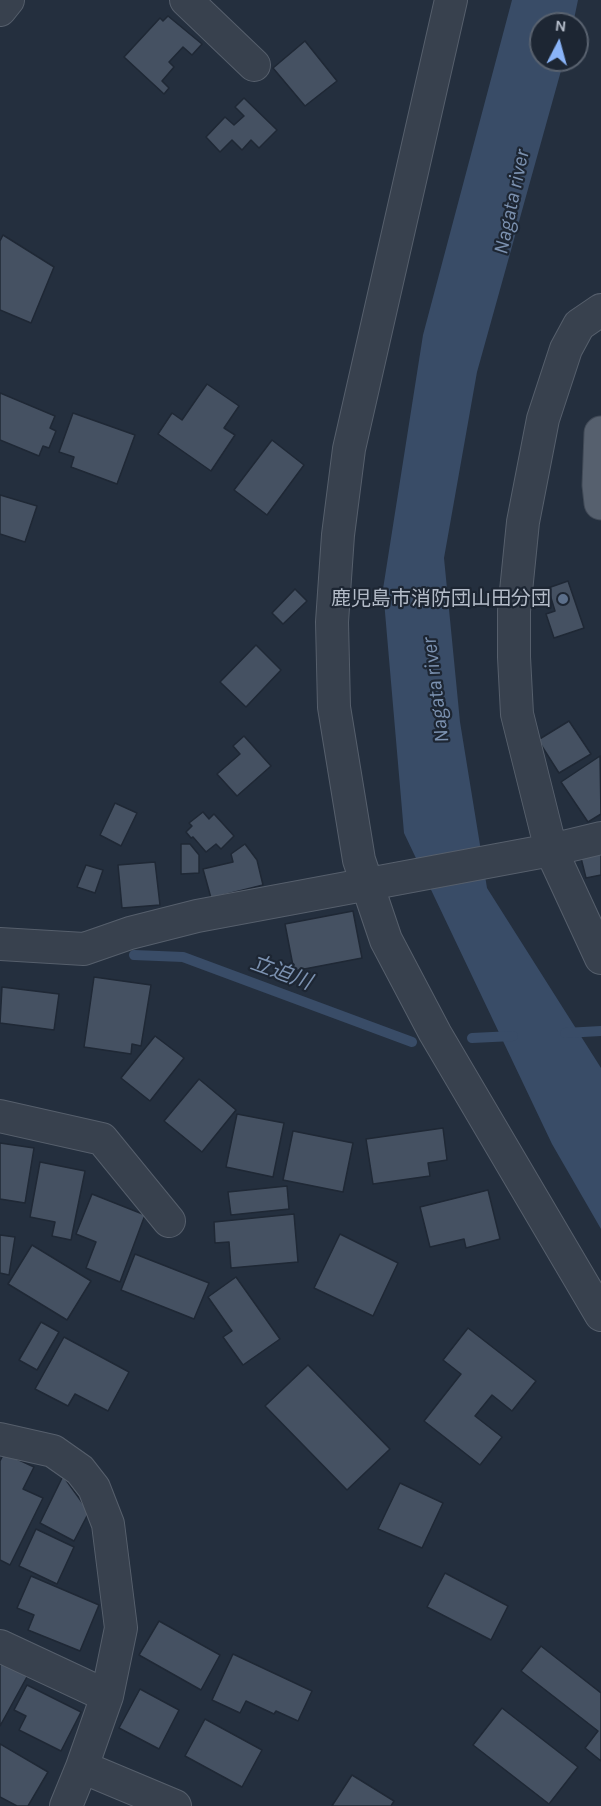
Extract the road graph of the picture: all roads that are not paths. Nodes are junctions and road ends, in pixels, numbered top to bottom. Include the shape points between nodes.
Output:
1 (8, 0) edge
2 (186, 0) edge
3 (451, 0) edge
4 (0, 10) edge
5 (254, 65) dead end
6 (601, 310) edge
7 (601, 434) edge
8 (601, 503) edge
9 (601, 838) edge
10 (551, 850) junction
11 (368, 885) junction
12 (0, 944) edge
13 (601, 958) edge
14 (0, 1116) edge
15 (170, 1221) dead end
16 (601, 1315) edge
17 (0, 1439) edge
18 (0, 1646) edge
19 (107, 1696) junction
20 (82, 1767) junction
21 (66, 1806) edge
22 (175, 1806) edge

1 - 4 street
2 - 5 street
3 - 11 street via 349,449 338,535 332,622 334,707 359,860
6 - 10 street via 579,325 566,349 543,419 523,522 514,611 517,714
7 - 8 main road
9 - 10 street
10 - 11 street
10 - 13 street
11 - 12 street via 197,916 130,933 84,950
11 - 16 street via 386,940 435,1033
14 - 15 street via 102,1139
17 - 19 street via 53,1451 80,1470 94,1488 108,1524 121,1628
18 - 19 street
19 - 20 street
20 - 21 street
20 - 22 street

